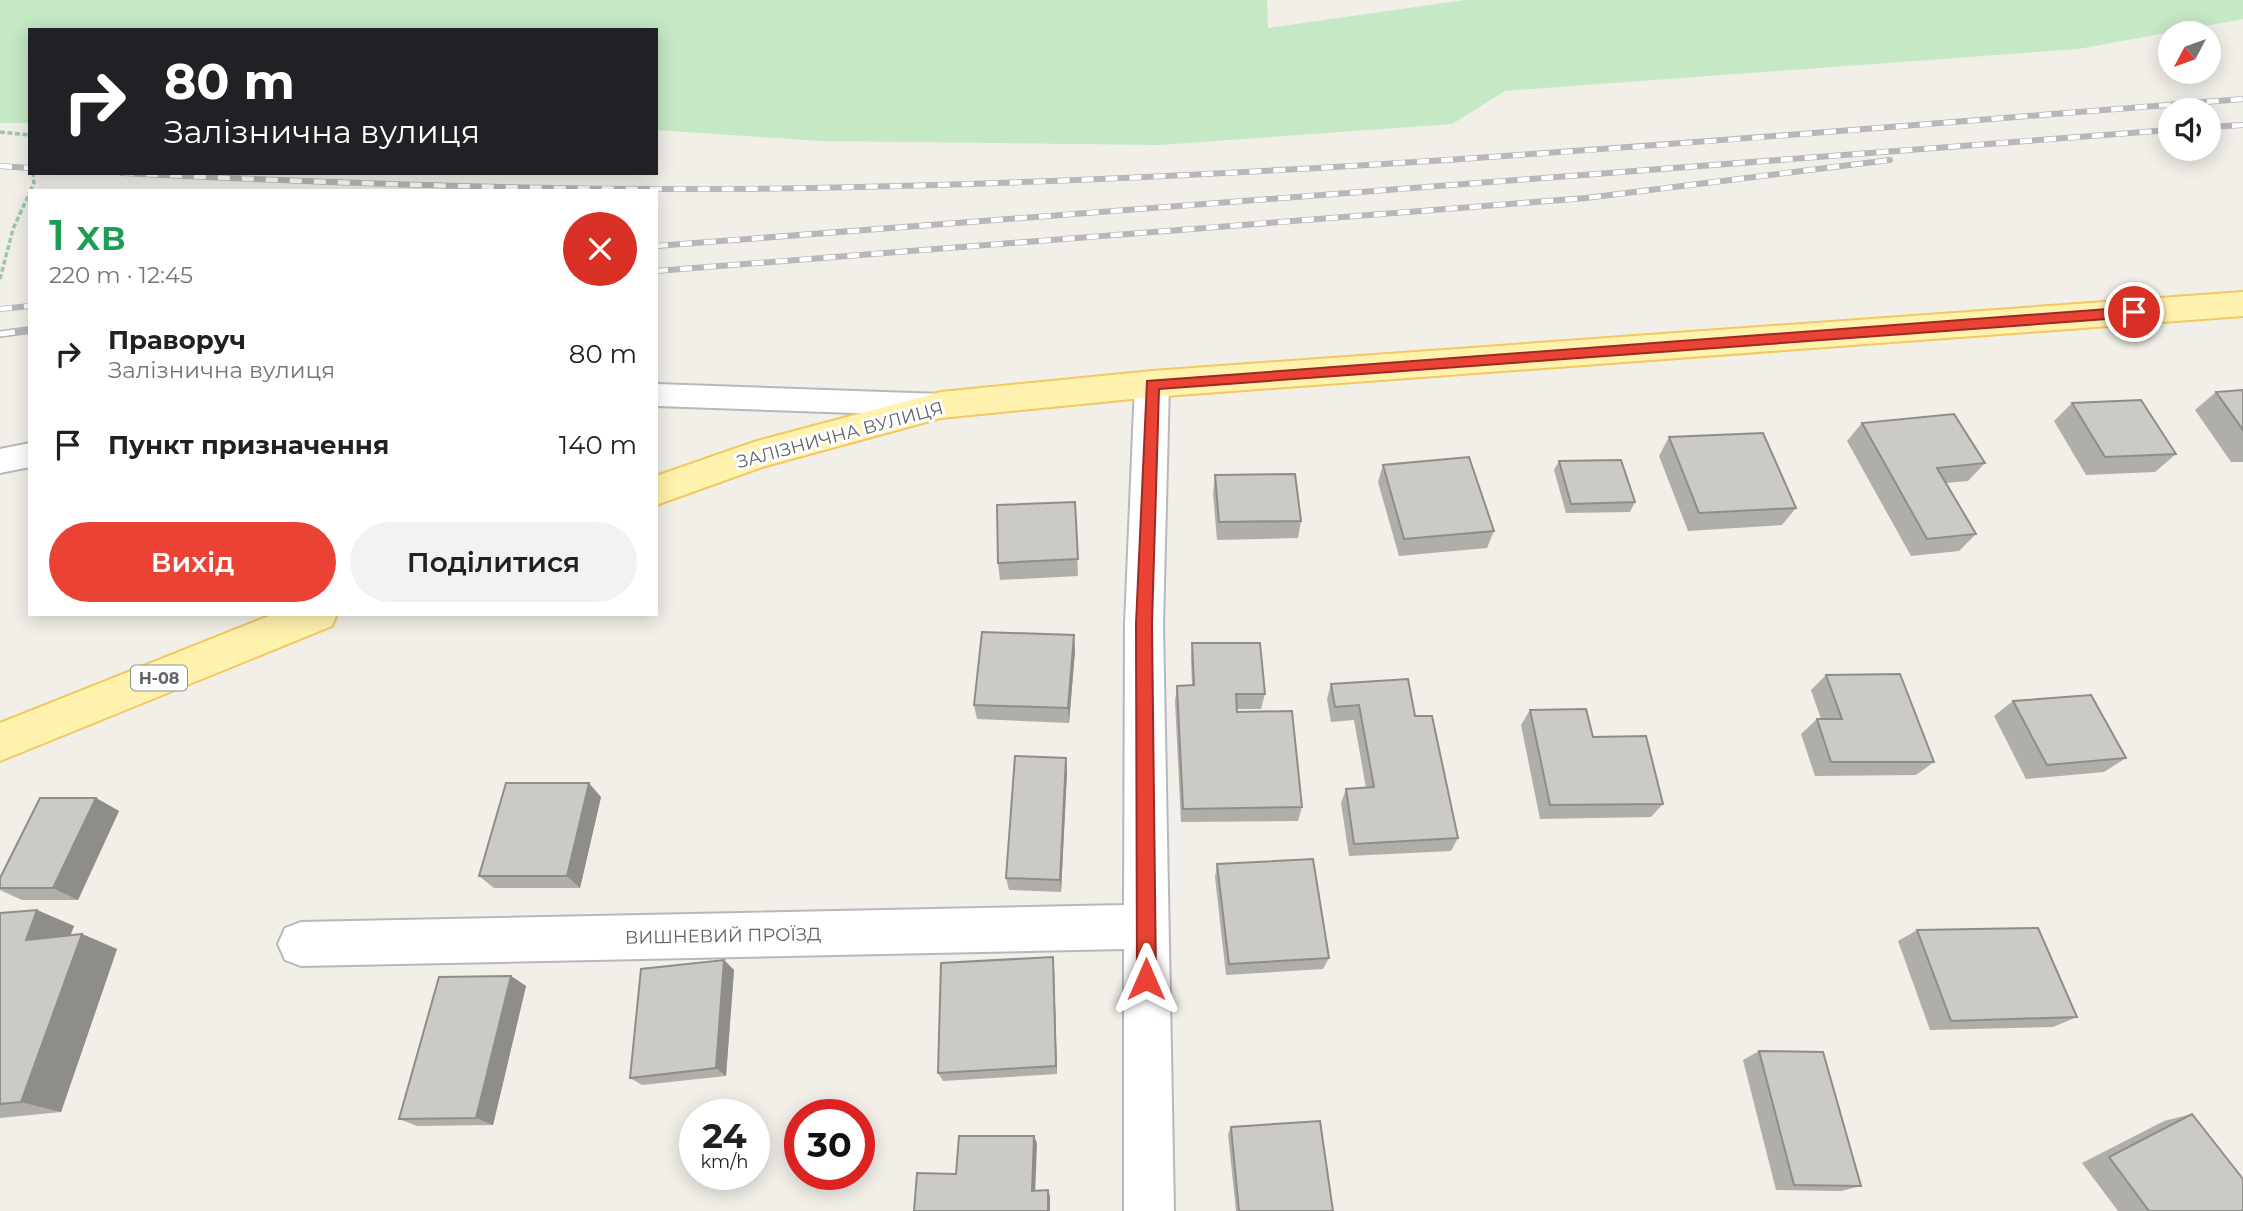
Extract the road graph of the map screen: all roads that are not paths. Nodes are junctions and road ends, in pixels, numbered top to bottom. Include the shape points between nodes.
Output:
1 (2243, 304) edge
2 (1152, 384) junction
3 (658, 395) edge
4 (941, 405) junction
5 (28, 454) edge
6 (0, 461) edge
7 (658, 490) edge
8 (313, 616) edge
9 (0, 742) edge
10 (1146, 927) junction
11 (301, 944) dead end
12 (1149, 1211) edge

1 - 2 main road, ЗАЛІЗНИЧНА ВУЛИЦЯ
2 - 4 main road, ЗАЛІЗНИЧНА ВУЛИЦЯ
2 - 10 street via 1144,624
3 - 4 lane
4 - 7 main road, ЗАЛІЗНИЧНА ВУЛИЦЯ via 757,455
5 - 6 lane
8 - 9 main road, Н-08
10 - 11 street, ВИШНЕВИЙ ПРОЇЗД
10 - 12 street

